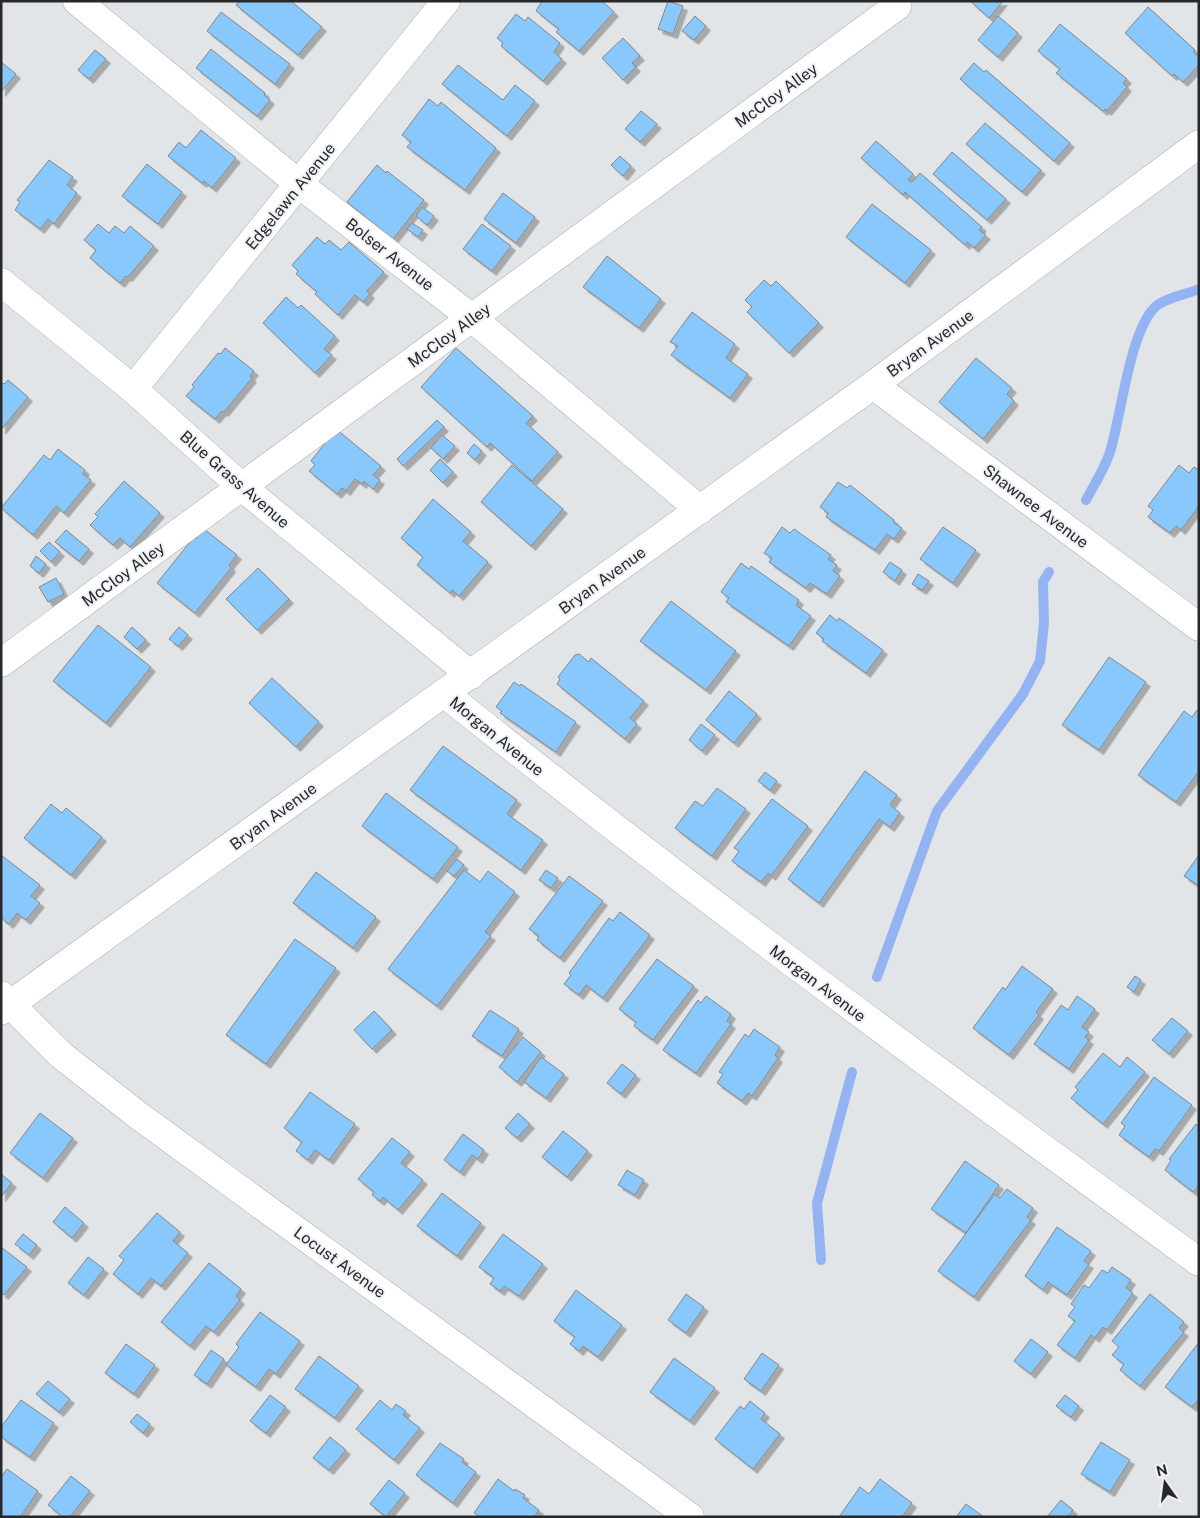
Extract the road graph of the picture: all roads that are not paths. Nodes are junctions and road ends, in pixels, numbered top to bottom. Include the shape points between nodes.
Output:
1 (77, 1) edge
2 (446, 1) edge
3 (897, 6) dead end
4 (1199, 144) edge
5 (300, 184) junction
6 (1, 282) edge
7 (472, 318) junction
8 (874, 385) junction
9 (133, 390) junction
10 (242, 487) junction
11 (700, 510) junction
12 (1199, 627) edge
13 (5, 654) edge
14 (470, 675) junction
15 (444, 693) junction
16 (4, 1004) edge
17 (1199, 1262) edge
18 (690, 1517) edge

1 - 5 street, Bolser Avenue
2 - 5 street, Edgelawn Avenue
3 - 7 street, McCloy Alley
4 - 8 street, Bryan Avenue
5 - 7 street, Bolser Avenue
5 - 9 street, Edgelawn Avenue
6 - 9 street, Blue Grass Avenue
7 - 10 street, McCloy Alley
7 - 11 street, Bolser Avenue
8 - 11 street, Bryan Avenue
8 - 12 street, Shawnee Avenue
9 - 10 street, Blue Grass Avenue
10 - 13 street, McCloy Alley
10 - 14 street, Blue Grass Avenue
11 - 14 street, Bryan Avenue
14 - 15 street, Bryan Avenue
15 - 16 street, Bryan Avenue
15 - 17 street, Morgan Avenue via 586,808 792,964
16 - 18 street, Locust Avenue via 61,1055 139,1116

